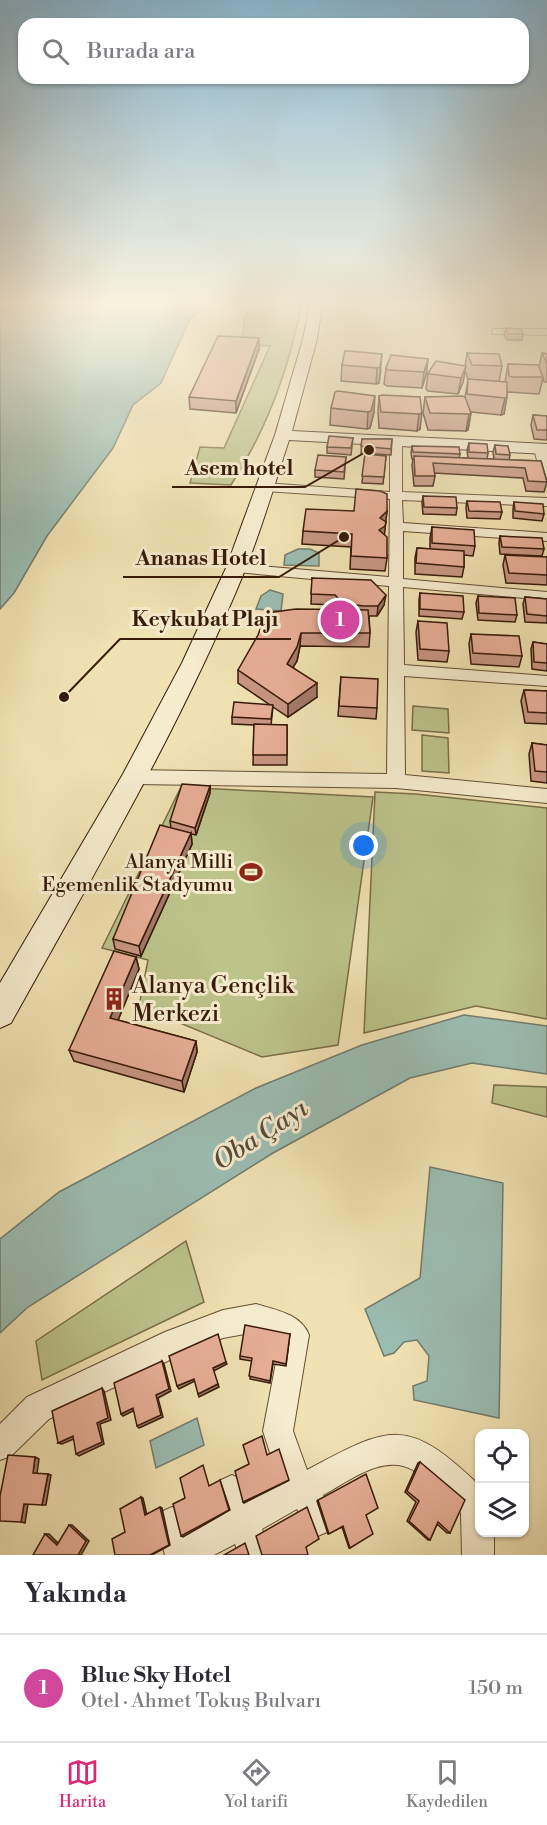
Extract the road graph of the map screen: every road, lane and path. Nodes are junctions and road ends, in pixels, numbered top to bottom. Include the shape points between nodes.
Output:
1 (299, 379) edge
2 (283, 435) junction
3 (396, 442) junction
4 (544, 449) edge
5 (547, 475) edge
6 (264, 487) junction
7 (396, 496) junction
8 (547, 502) edge
9 (396, 527) junction
10 (547, 537) edge
11 (236, 568) junction
12 (394, 583) junction
13 (547, 596) edge
14 (396, 669) junction
15 (547, 681) edge
16 (134, 777) junction
17 (396, 781) junction
18 (547, 796) edge
19 (0, 1013) edge
20 (0, 1445) edge
21 (301, 1489) junction
22 (232, 1491) dead end
23 (318, 1520) dead end
24 (242, 1521) junction
25 (172, 1524) dead end
26 (182, 1555) edge
27 (259, 1555) edge
28 (478, 1555) edge

1 - 2 main road
2 - 3 main road
2 - 6 main road
3 - 4 main road
3 - 7 street
4 - 5 street
6 - 7 street
6 - 11 main road
7 - 8 street
7 - 9 street
9 - 10 street
9 - 12 street
11 - 12 street
11 - 16 main road via 193,663
12 - 13 street
12 - 14 street
14 - 15 street
14 - 17 street
16 - 17 street
16 - 19 main road
17 - 18 street
20 - 21 street via 38,1408 175,1342 223,1323 256,1318 295,1335 278,1431
21 - 23 street
21 - 24 street
21 - 28 street via 364,1456 406,1450 441,1473 477,1506
22 - 24 street
24 - 26 street
24 - 27 street
25 - 26 street

